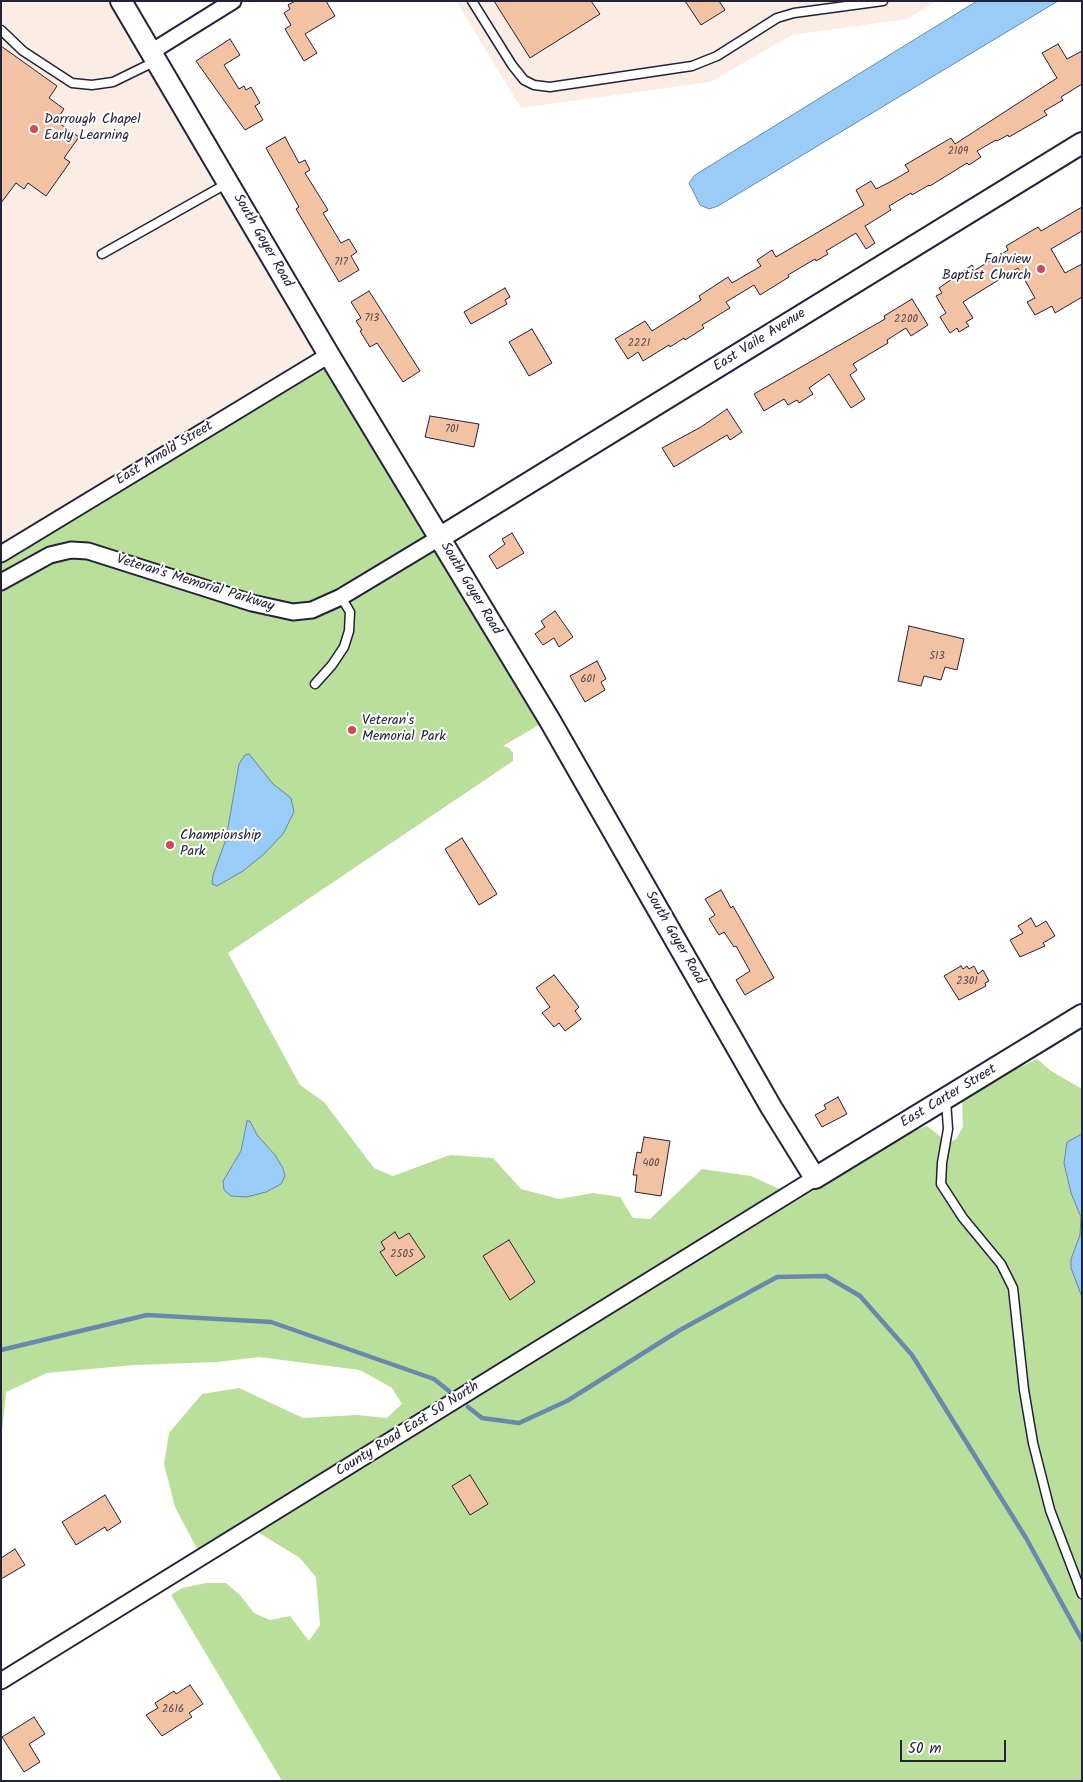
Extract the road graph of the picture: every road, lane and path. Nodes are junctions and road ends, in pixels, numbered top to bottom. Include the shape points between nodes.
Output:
1 (121, 1) edge
2 (233, 1) edge
3 (472, 1) edge
4 (883, 1) edge
5 (1, 30) edge
6 (154, 56) junction
7 (1082, 144) edge
8 (228, 183) junction
9 (102, 254) dead end
10 (329, 355) junction
11 (439, 538) junction
12 (1, 554) edge
13 (1, 582) edge
14 (341, 597) junction
15 (314, 684) dead end
16 (1082, 1015) edge
17 (946, 1098) junction
18 (815, 1178) junction
19 (1082, 1594) edge
20 (1, 1681) edge

1 - 6 street, South Goyer Road
2 - 6 street
3 - 4 lane via 524,80 534,86 550,87 692,66 717,56 778,18
5 - 6 lane via 23,52 72,83 113,82
6 - 8 street, South Goyer Road
7 - 11 street, East Vaile Avenue
8 - 9 lane
8 - 10 street, South Goyer Road
10 - 11 street, South Goyer Road
10 - 12 street, East Arnold Street
11 - 14 street, Veteran's Memorial Parkway
11 - 18 street, South Goyer Road via 553,727
13 - 14 street, Veteran's Memorial Parkway via 50,555 80,550 293,612 312,610
14 - 15 lane via 350,612 349,631 332,665
16 - 17 street, East Carter Street
17 - 18 street, East Carter Street
17 - 19 lane via 948,1129 941,1184 963,1218 1001,1264 1013,1288 1033,1443 1050,1510
18 - 20 street, County Road East 50 North

